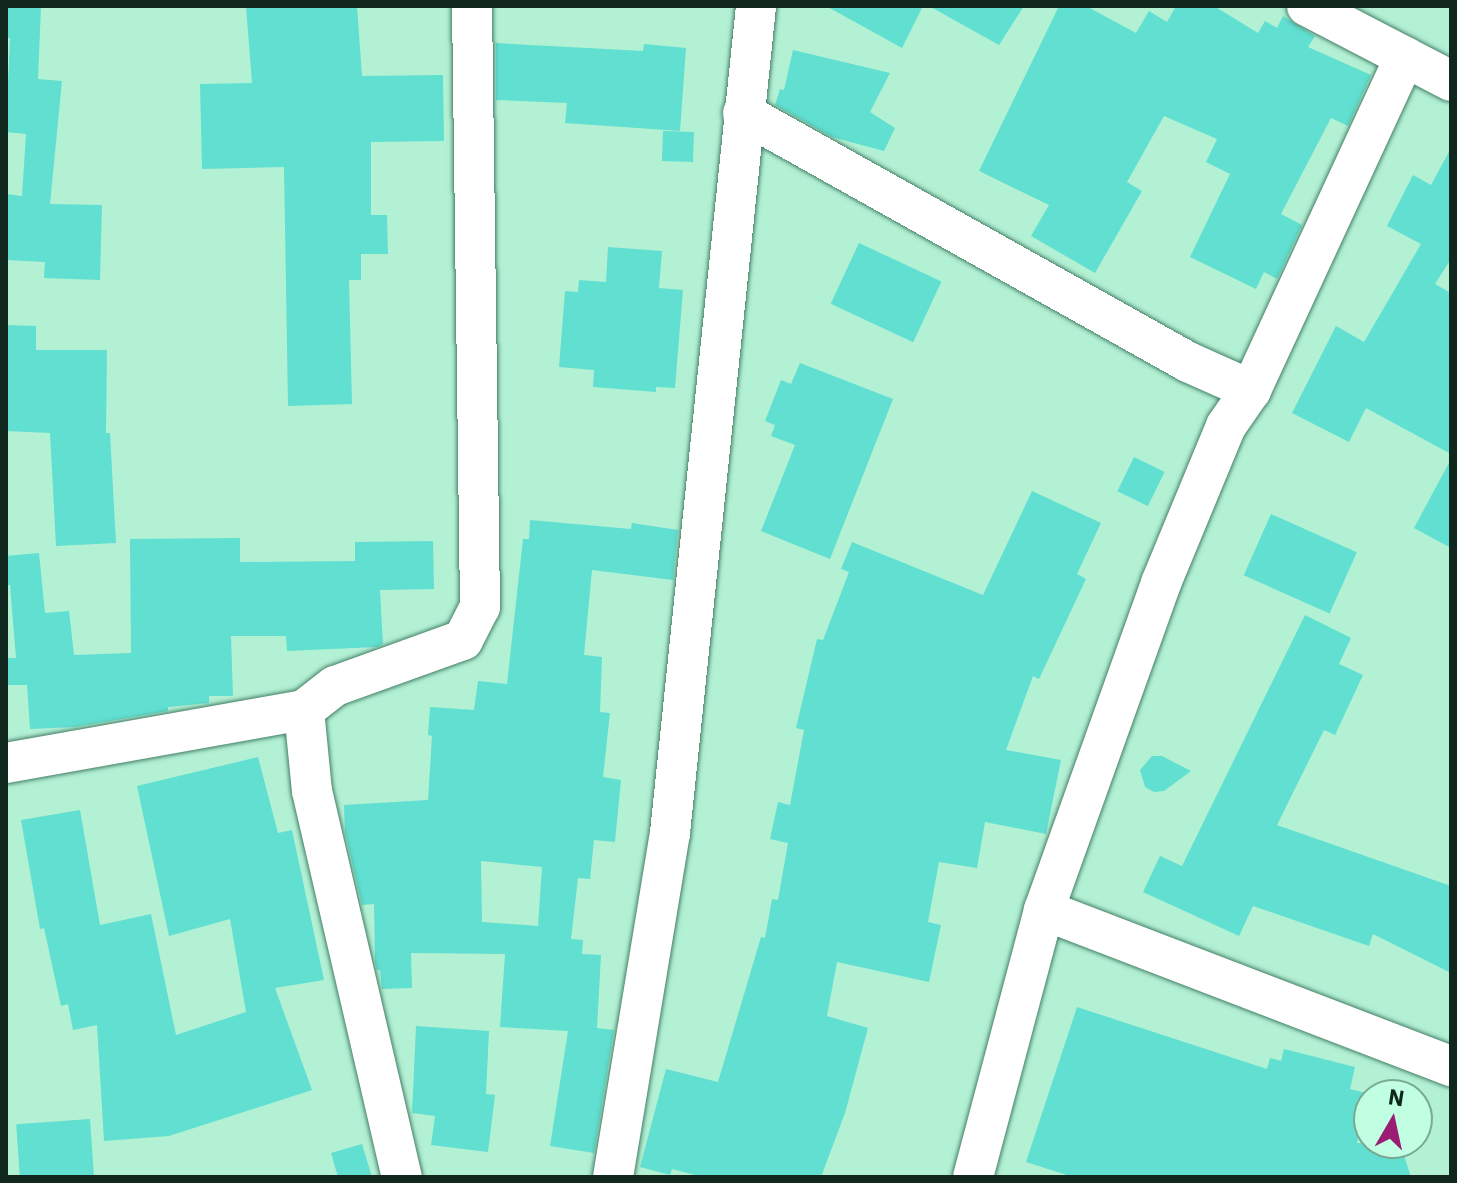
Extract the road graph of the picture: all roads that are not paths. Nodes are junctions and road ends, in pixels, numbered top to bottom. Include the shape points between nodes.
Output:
1 (472, 6) edge
2 (756, 6) edge
3 (1307, 6) edge
4 (1405, 57) junction
5 (1451, 81) edge
6 (743, 113) junction
7 (1251, 390) junction
8 (304, 710) junction
9 (6, 763) edge
10 (1044, 910) junction
11 (1451, 1066) edge
12 (978, 1175) edge
13 (402, 1177) edge
14 (613, 1177) edge

1 - 8 street via 480,607 463,640 335,686
2 - 6 street
3 - 4 street
4 - 5 street
4 - 7 street
6 - 7 street via 1188,362
6 - 14 street via 670,833
7 - 10 street via 1226,426 1161,583
8 - 9 street
8 - 13 street via 312,791
10 - 11 street
10 - 12 street

